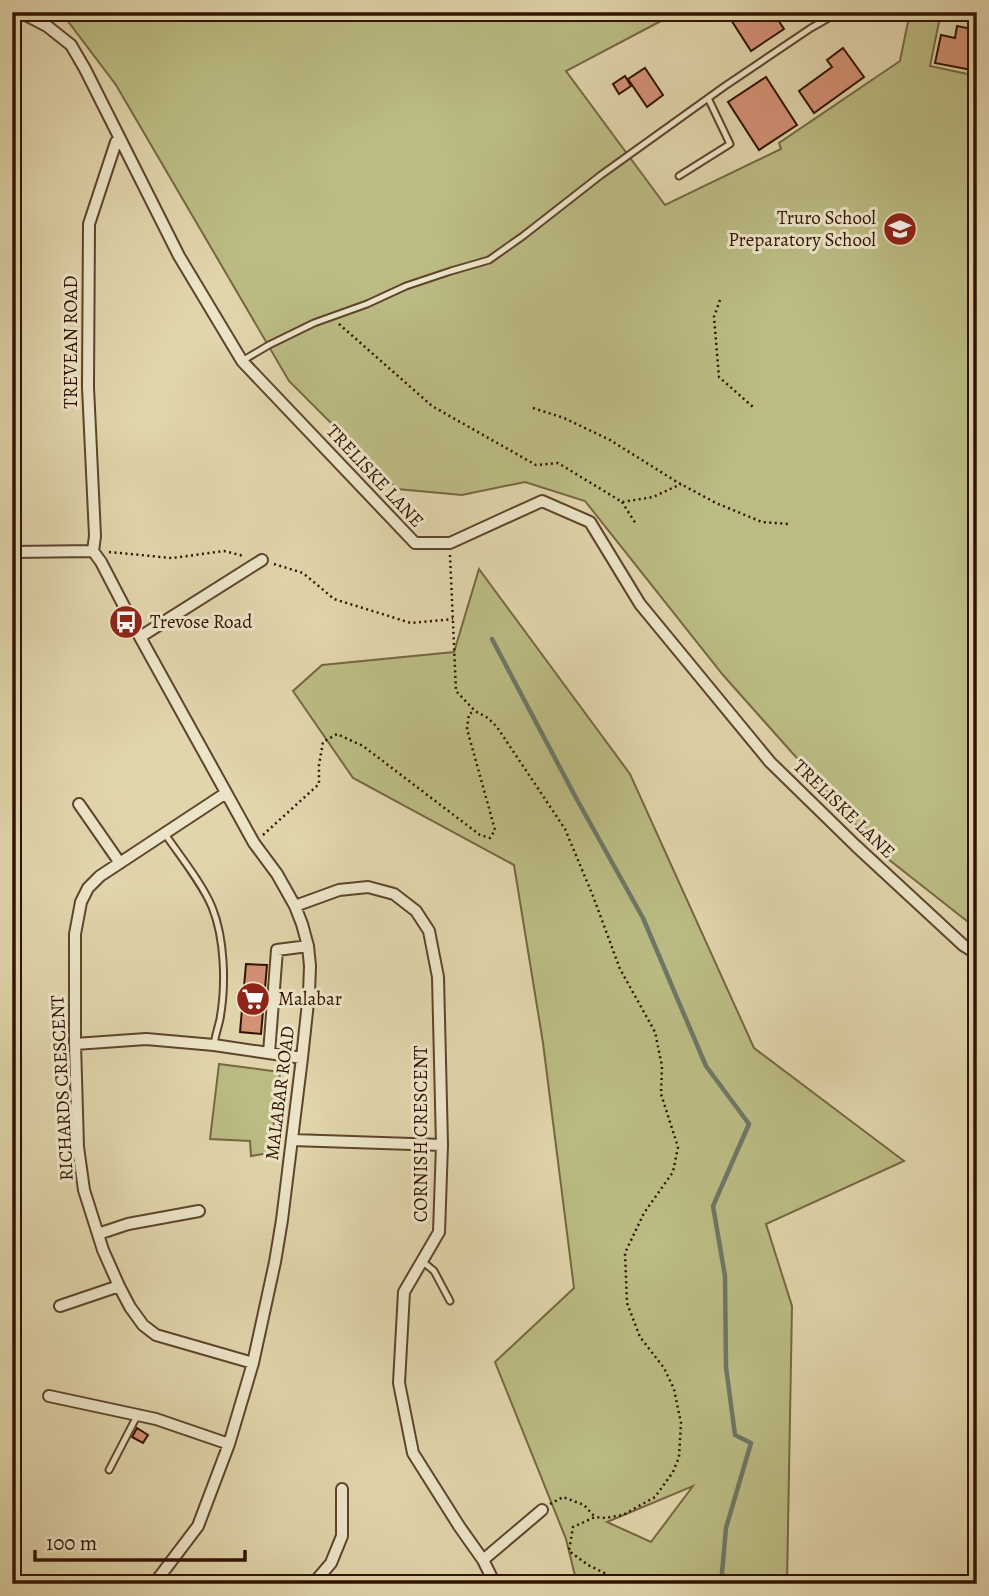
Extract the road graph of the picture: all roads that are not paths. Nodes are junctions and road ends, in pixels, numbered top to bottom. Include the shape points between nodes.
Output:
1 (20, 12) edge
2 (839, 12) edge
3 (708, 98) junction
4 (120, 139) junction
5 (679, 176) dead end
6 (242, 361) junction
7 (93, 551) junction
8 (12, 552) edge
9 (262, 560) road end
10 (140, 637) junction
11 (226, 793) junction
12 (79, 804) dead end
13 (165, 834) junction
14 (120, 863) junction
15 (295, 906) junction
16 (308, 946) junction
17 (977, 954) edge
18 (75, 1044) junction
19 (214, 1045) junction
20 (269, 1053) junction
21 (302, 1058) junction
22 (292, 1140) junction
23 (442, 1145) junction
24 (199, 1211) dead end
25 (98, 1234) junction
26 (422, 1261) junction
27 (118, 1286) junction
28 (450, 1301) dead end
29 (60, 1306) dead end
30 (253, 1363) junction
31 (49, 1396) dead end
32 (138, 1414) junction
33 (229, 1444) junction
34 (109, 1470) dead end
35 (342, 1489) dead end
36 (542, 1510) road end
37 (483, 1560) junction
38 (154, 1584) edge
39 (313, 1584) edge
40 (495, 1584) edge

1 - 4 street, TRELISKE LANE via 71,45
2 - 3 lane
3 - 5 lane via 730,144
3 - 6 lane via 489,260 406,286
4 - 6 street, TRELISKE LANE via 179,256
4 - 7 street, TREVEAN ROAD via 89,224
6 - 17 street, TRELISKE LANE via 415,544 450,543 542,501 590,522 640,604 770,762
7 - 8 street
7 - 10 street, MALABAR ROAD
9 - 10 street
10 - 11 street, MALABAR ROAD
11 - 13 street, RICHARDS CRESCENT
11 - 15 street, MALABAR ROAD
12 - 14 street
13 - 14 street, RICHARDS CRESCENT
13 - 19 lane via 212,906 221,937 222,998
14 - 18 street, RICHARDS CRESCENT via 100,876 81,902 75,934
15 - 16 street, MALABAR ROAD
15 - 23 street, CORNISH CRESCENT via 339,890 368,887 394,894 416,911 429,931 438,977
16 - 20 street via 277,950
16 - 21 street, MALABAR ROAD via 309,993
18 - 19 street via 146,1039
18 - 25 street, RICHARDS CRESCENT via 78,1147 84,1190
19 - 20 street
20 - 21 street
21 - 22 street, MALABAR ROAD
22 - 23 street
22 - 30 street, MALABAR ROAD via 275,1262
23 - 26 street, CORNISH CRESCENT via 439,1232
24 - 25 street
25 - 27 street, RICHARDS CRESCENT
26 - 28 lane
26 - 37 street, CORNISH CRESCENT via 404,1292 399,1382 413,1453
27 - 29 street
27 - 30 street, RICHARDS CRESCENT via 143,1325 156,1335
30 - 33 street, MALABAR ROAD
31 - 32 street
32 - 33 street
32 - 34 lane
33 - 38 street, MALABAR ROAD via 198,1526
35 - 39 street via 342,1536 331,1563
36 - 37 street
37 - 40 street, CORNISH CRESCENT

